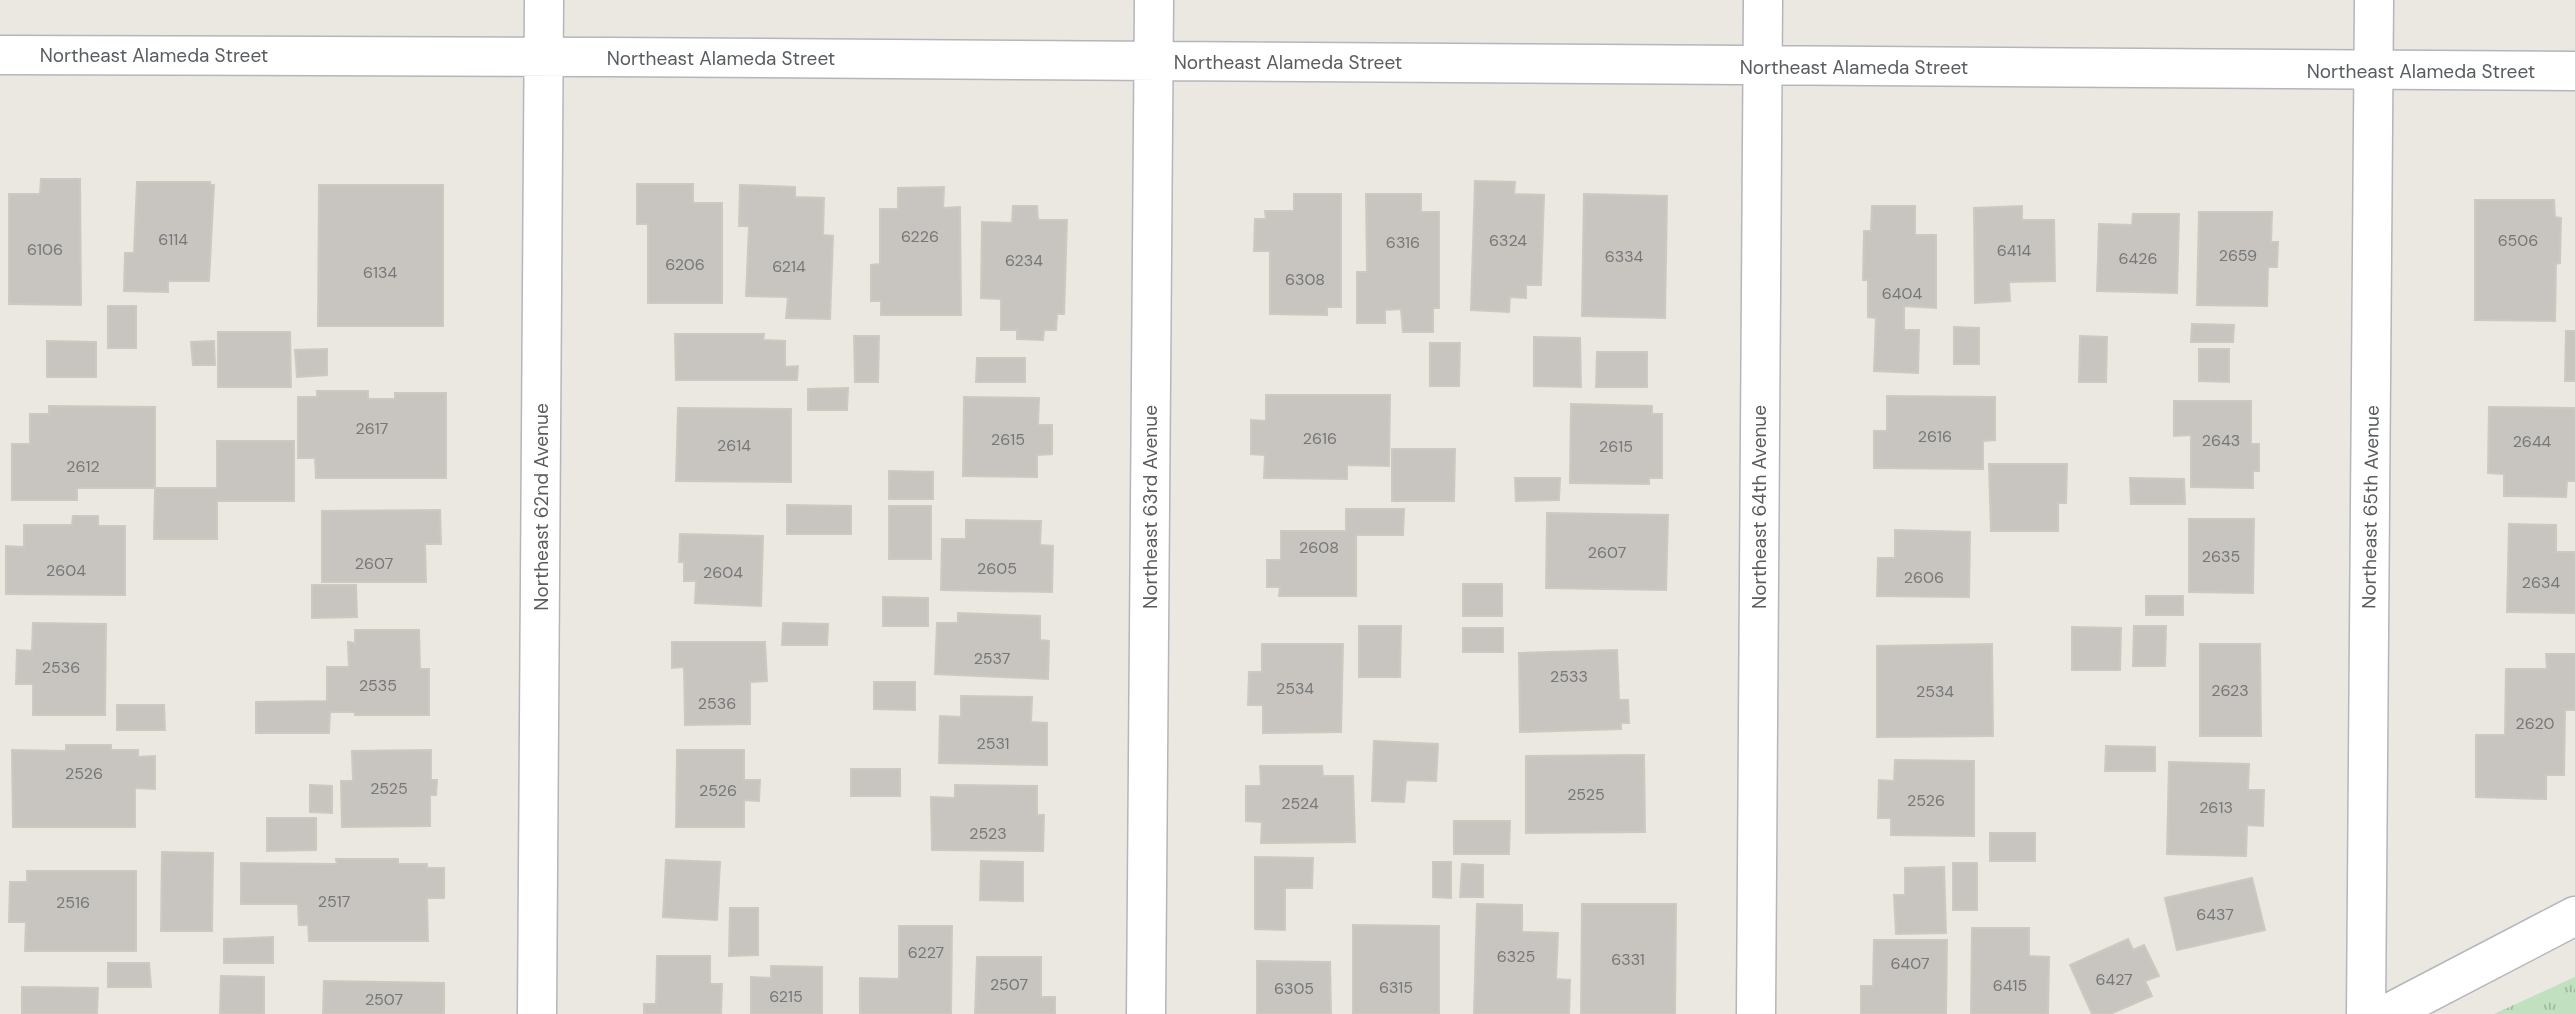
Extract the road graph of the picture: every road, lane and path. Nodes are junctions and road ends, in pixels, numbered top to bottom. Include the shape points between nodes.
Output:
1 (544, 0) edge
2 (1154, 0) edge
3 (1763, 0) edge
4 (2374, 0) edge
5 (0, 55) edge
6 (544, 57) junction
7 (1153, 61) junction
8 (1762, 66) junction
9 (2374, 70) junction
10 (2575, 71) edge
11 (2575, 916) edge
12 (537, 1014) edge
13 (1146, 1014) edge
14 (1756, 1014) edge
15 (2366, 1014) edge
16 (2387, 1014) edge

1 - 6 street, Northeast 62nd Avenue
2 - 7 street, Northeast 63rd Avenue
3 - 8 street, Northeast 64th Avenue
4 - 9 street, Northeast 65th Avenue
5 - 6 street, Northeast Alameda Street
6 - 7 street, Northeast Alameda Street
6 - 12 street, Northeast 62nd Avenue
7 - 8 street, Northeast Alameda Street
7 - 13 street, Northeast 63rd Avenue
8 - 9 street, Northeast Alameda Street
8 - 14 street, Northeast 64th Avenue
9 - 10 street, Northeast Alameda Street
9 - 15 street, Northeast 65th Avenue
11 - 16 street

